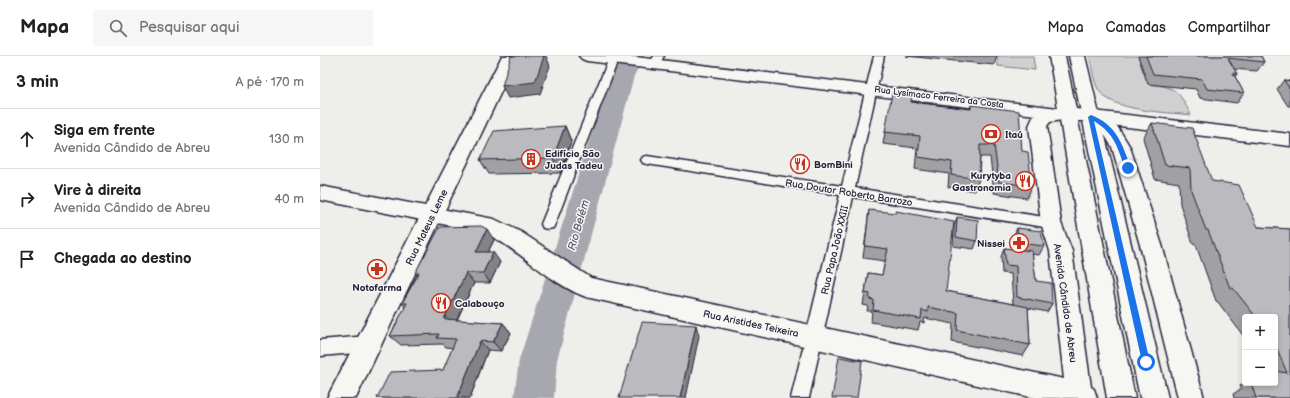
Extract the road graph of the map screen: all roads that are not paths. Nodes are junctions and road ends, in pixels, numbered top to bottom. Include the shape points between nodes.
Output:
1 (510, 56) edge
2 (587, 56) edge
3 (879, 56) edge
4 (1057, 56) edge
5 (1077, 56) edge
6 (617, 58) edge
7 (651, 61) edge
8 (872, 89) junction
9 (1068, 114) junction
10 (1091, 117) junction
11 (1290, 140) edge
12 (647, 160) dead end
13 (848, 192) junction
14 (320, 193) edge
15 (433, 214) junction
16 (1051, 223) junction
17 (548, 224) dead end
18 (814, 337) junction
19 (368, 344) junction
20 (320, 348) edge
21 (1081, 397) edge
22 (341, 398) edge
23 (800, 398) edge
24 (1121, 398) edge
25 (1154, 398) edge
26 (1191, 398) edge

1 - 15 main road, Rua Mateus Leme
2 - 6 main road, Rua Lysímaco Ferreira da Costa
3 - 8 street, Rua Papa João XXIII
4 - 9 main road
5 - 10 main road
6 - 7 main road, Rua Lysímaco Ferreira da Costa
6 - 17 street
7 - 8 main road, Rua Lysímaco Ferreira da Costa
8 - 9 main road, Rua Lysímaco Ferreira da Costa
8 - 13 street, Rua Papa João XXIII
9 - 10 main road, Rua Lysímaco Ferreira da Costa
9 - 16 main road, Avenida Cândido de Abreu via 1046,117 1038,126
9 - 24 main road
10 - 11 main road, Rua Lysímaco Ferreira da Costa
10 - 25 main road
10 - 26 main road via 1111,130 1121,147 1151,245
12 - 13 street, Rua Doutor Roberto Barrozo
13 - 16 street, Rua Doutor Roberto Barrozo
13 - 18 street, Rua Papa João XXIII
14 - 15 main road
15 - 18 main road, Rua Aristides Teixeira via 487,225 505,232 545,262 586,287
15 - 19 main road, Rua Mateus Leme
16 - 21 main road, Avenida Cândido de Abreu via 1061,251
18 - 21 main road, Rua Aristides Teixeira
18 - 23 street, Rua Papa João XXIII
19 - 20 street
19 - 22 main road, Rua Mateus Leme

